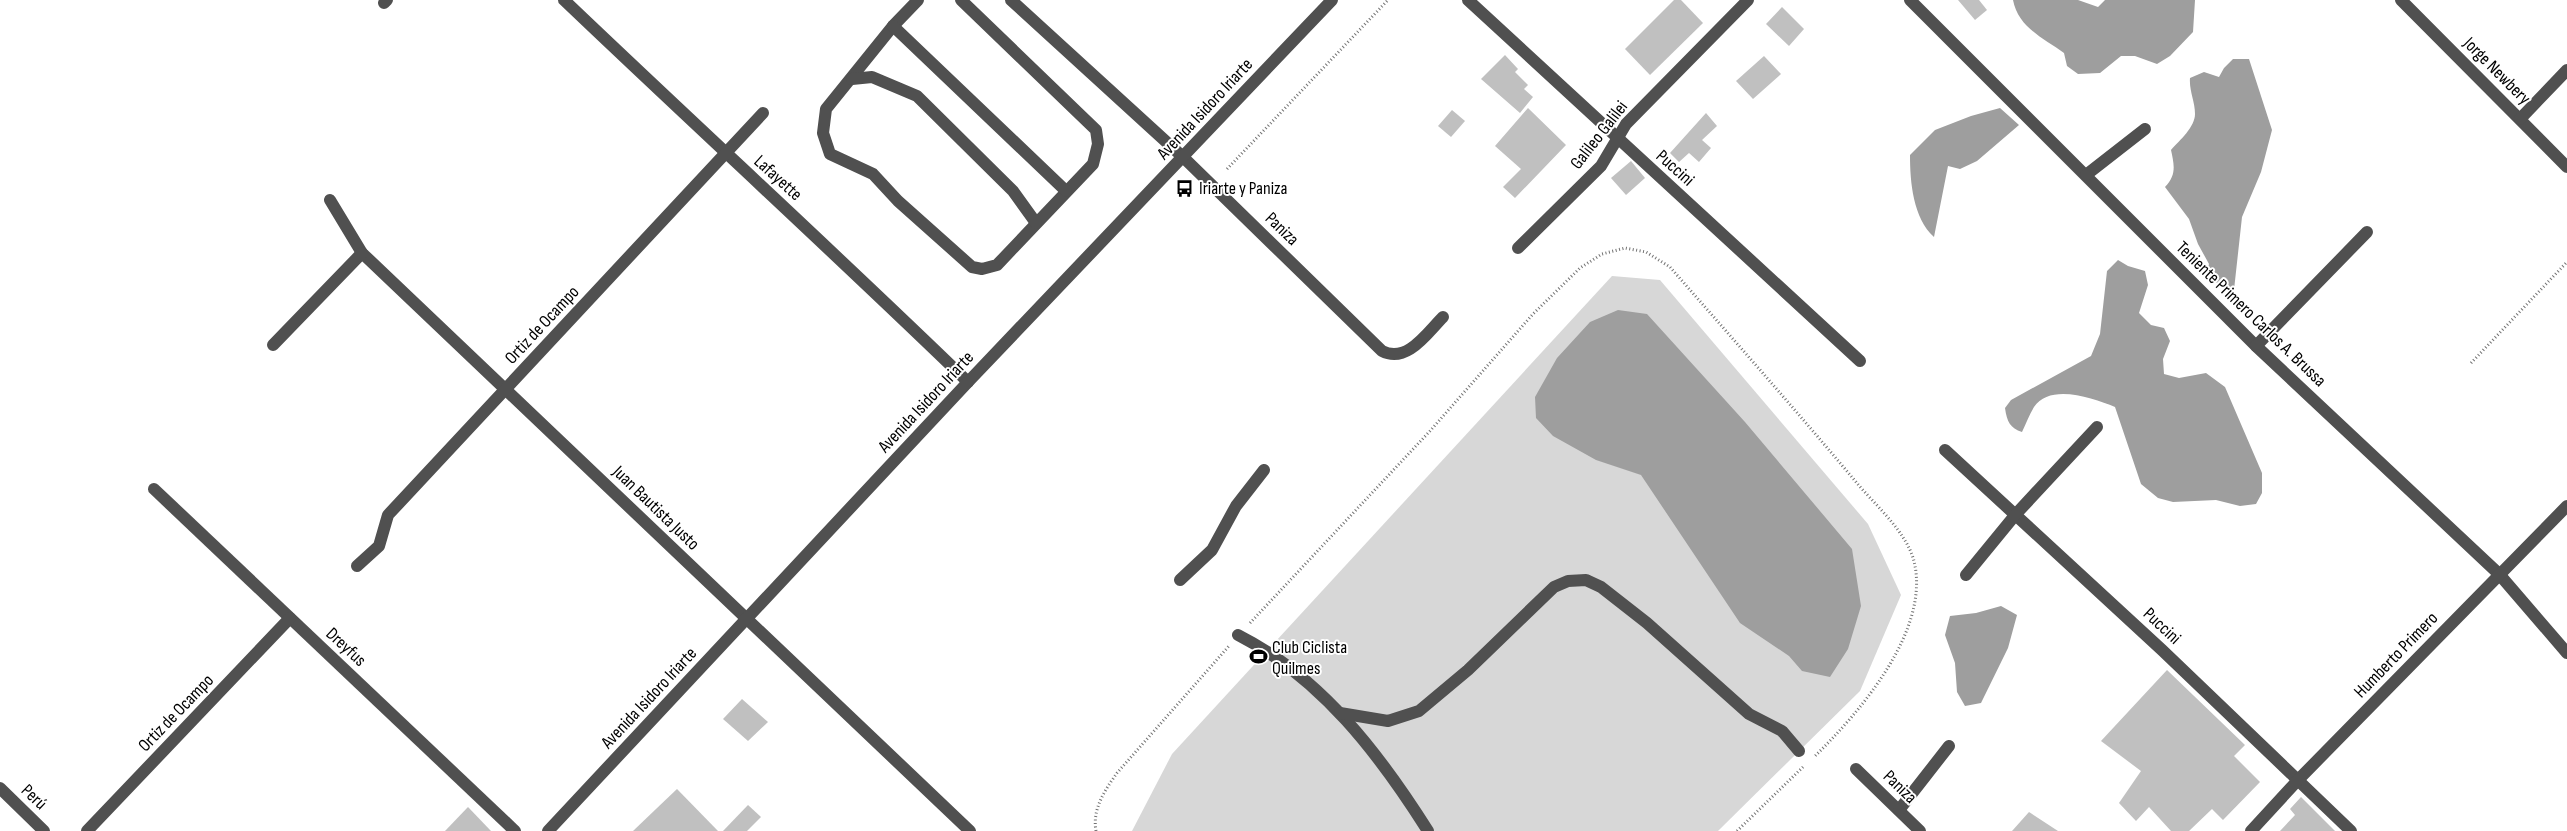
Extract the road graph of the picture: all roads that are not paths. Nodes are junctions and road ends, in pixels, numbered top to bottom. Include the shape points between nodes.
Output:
1 (564, 0) edge
2 (918, 0) edge
3 (961, 0) edge
4 (1010, 0) edge
5 (1332, 0) edge
6 (1468, 0) edge
7 (1748, 0) edge
8 (1910, 0) edge
9 (2401, 0) edge
10 (893, 26) junction
11 (2567, 70) edge
12 (852, 80) junction
13 (763, 113) dead end
14 (2520, 119) junction
15 (2145, 129) dead end
16 (1618, 140) junction
17 (726, 154) junction
18 (1184, 158) junction
19 (2567, 167) edge
20 (2086, 176) junction
21 (1066, 191) junction
22 (330, 200) dead end
23 (1036, 223) junction
24 (2367, 232) dead end
25 (1518, 248) dead end
26 (362, 253) junction
27 (1443, 317) dead end
28 (273, 345) dead end
29 (2256, 346) junction
30 (1860, 360) dead end
31 (968, 382) junction
32 (507, 389) junction
33 (2097, 427) dead end
34 (1945, 450) dead end
35 (1264, 470) dead end
36 (154, 489) dead end
37 (2567, 506) edge
38 (2016, 514) junction
39 (357, 566) dead end
40 (2499, 574) junction
41 (1966, 575) dead end
42 (1180, 580) dead end
43 (290, 618) junction
44 (746, 618) junction
45 (1238, 635) road end
46 (2567, 653) edge
47 (1340, 713) junction
48 (1949, 746) dead end
49 (1799, 751) dead end
50 (1856, 769) dead end
51 (2298, 780) junction
52 (0, 788) edge
53 (1899, 810) junction
54 (44, 831) edge
55 (87, 831) edge
56 (515, 831) edge
57 (548, 831) edge
58 (970, 831) edge
59 (1428, 831) edge
60 (1920, 831) edge
61 (2251, 831) edge
62 (2351, 831) edge

1 - 17 street, Lafayette
2 - 10 street
3 - 21 street via 1096,130 1098,144 1092,164
4 - 18 street, Paniza
5 - 18 street, Avenida Isidoro Iriarte
6 - 16 street, Puccini
7 - 16 street, Galileo Galilei via 1626,124
8 - 20 street, Teniente Primero Carlos A. Brussa
9 - 14 street, Jorge Newbery
10 - 12 street
10 - 21 street
11 - 14 street
12 - 23 street via 872,77 917,96 1013,191
12 - 23 street via 826,108 823,133 830,154 873,174 898,201 972,267 982,269 997,265
13 - 17 street, Ortiz de Ocampo
14 - 19 street, Jorge Newbery
15 - 20 street
16 - 25 street, Galileo Galilei via 1601,166
16 - 30 street, Puccini
17 - 31 street, Lafayette via 845,262
17 - 32 street, Ortiz de Ocampo
18 - 27 street, Paniza via 1382,351 1399,355 1409,351
18 - 31 street, Avenida Isidoro Iriarte
20 - 29 street, Teniente Primero Carlos A. Brussa
21 - 23 street
22 - 26 street, Juan Bautista Justo
24 - 29 street
26 - 28 street
26 - 32 street, Juan Bautista Justo
29 - 40 street, Teniente Primero Carlos A. Brussa
31 - 44 street, Avenida Isidoro Iriarte
32 - 39 street, Ortiz de Ocampo via 388,515 379,546
32 - 44 street, Juan Bautista Justo
33 - 38 street
34 - 38 street, Puccini
35 - 42 street via 1236,506 1212,550
36 - 43 street, Dreyfus
37 - 40 street, Humberto Primero
38 - 41 street
38 - 51 street, Puccini
40 - 46 street, Teniente Primero Carlos A. Brussa
40 - 51 street, Humberto Primero
43 - 55 street, Ortiz de Ocampo
43 - 56 street, Dreyfus
44 - 57 street, Avenida Isidoro Iriarte
44 - 58 street, Juan Bautista Justo
45 - 47 street via 1280,660
47 - 49 street via 1388,721 1419,711 1468,670 1554,587 1568,581 1586,580 1646,623 1749,714 1782,731
47 - 59 street via 1394,777
48 - 53 street
50 - 53 street, Paniza
51 - 61 street, Humberto Primero
51 - 62 street, Puccini
52 - 54 street, Perú
53 - 60 street, Paniza

